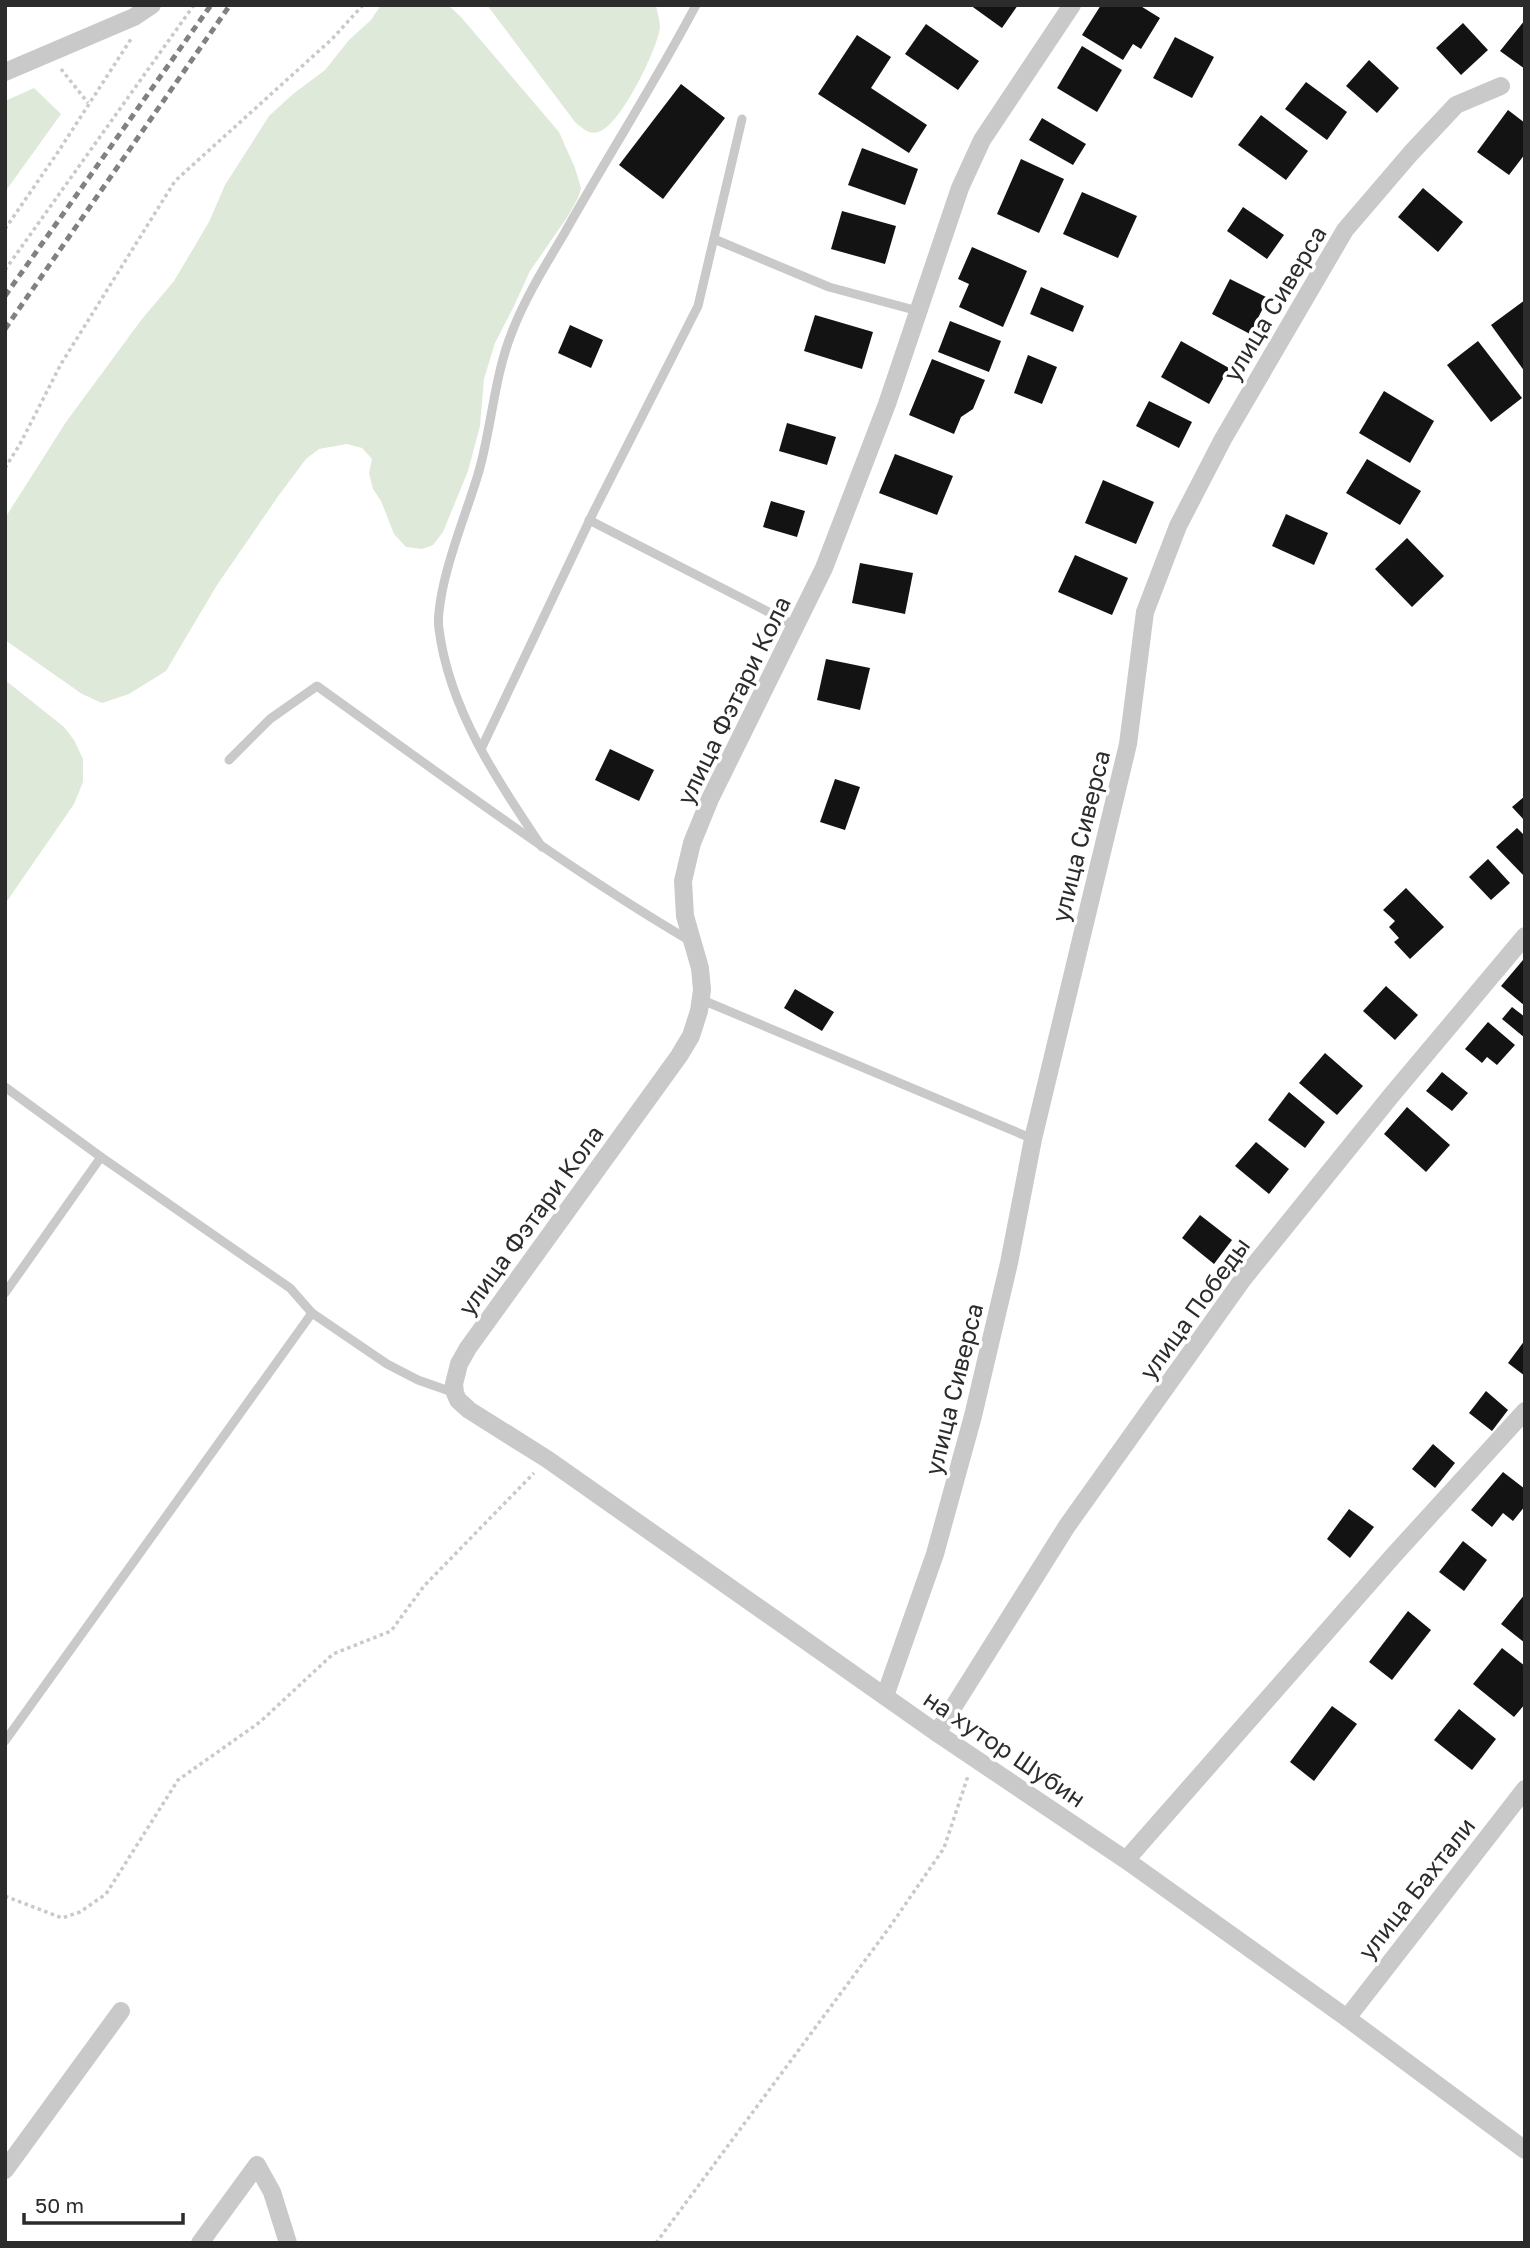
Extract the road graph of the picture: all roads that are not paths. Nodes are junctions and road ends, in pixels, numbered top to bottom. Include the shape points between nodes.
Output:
1 (152, 5) edge
2 (696, 5) edge
3 (1072, 5) edge
4 (5, 72) edge
5 (1501, 86) dead end
6 (742, 119) dead end
7 (714, 239) junction
8 (918, 311) junction
9 (589, 520) junction
10 (796, 626) junction
11 (481, 749) junction
12 (229, 760) dead end
13 (542, 847) junction
14 (1525, 936) edge
15 (693, 943) junction
16 (701, 999) junction
17 (5, 1087) edge
18 (1033, 1139) junction
19 (101, 1157) junction
20 (5, 1293) edge
21 (312, 1313) junction
22 (455, 1393) junction
23 (1525, 1411) edge
24 (885, 1696) junction
25 (937, 1733) junction
26 (5, 1741) edge
27 (1525, 1789) edge
28 (1126, 1860) junction
29 (121, 2011) dead end
30 (1347, 2018) junction
31 (1525, 2150) edge
32 (5, 2170) edge
33 (200, 2243) edge
34 (288, 2243) edge

1 - 4 street
2 - 11 lane via 511,333 479,470 449,560 438,626 457,698
3 - 8 street, улица Фэтари Кола via 982,140 960,188
5 - 18 street, улица Сиверса via 1457,105 1345,230 1223,439 1178,526 1145,612 1128,744
6 - 7 lane
7 - 8 lane via 829,287
7 - 9 lane via 698,306
8 - 10 street, улица Фэтари Кола via 829,555
9 - 10 lane
9 - 11 lane
10 - 15 street, улица Фэтари Кола via 692,843 682,881
11 - 13 lane
12 - 13 lane via 270,719 317,685
13 - 15 lane
14 - 25 street, улица Победы via 1243,1279 1067,1526
15 - 16 street, улица Фэтари Кола
16 - 18 lane
16 - 22 street, улица Фэтари Кола via 691,1036 679,1056 468,1348 454,1377
17 - 19 lane
18 - 24 street, улица Сиверса via 1009,1263 952,1496
19 - 20 lane
19 - 21 lane via 290,1288
21 - 22 lane via 387,1364
21 - 26 lane
22 - 24 street, на хутор Шубин via 469,1410 547,1459
23 - 28 street
24 - 25 street, на хутор Шубин
25 - 28 street, на хутор Шубин
27 - 30 street, улица Бахтали
28 - 30 street, на хутор Шубин
29 - 32 street
30 - 31 street, на хутор Шубин
33 - 34 street via 257,2165 272,2192

